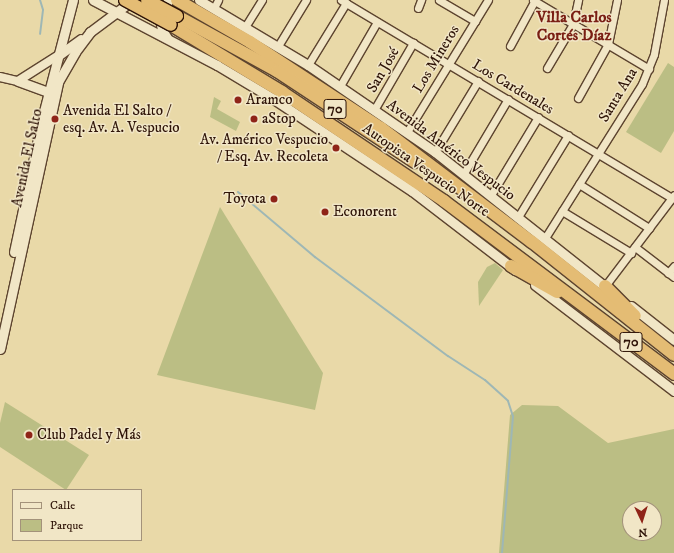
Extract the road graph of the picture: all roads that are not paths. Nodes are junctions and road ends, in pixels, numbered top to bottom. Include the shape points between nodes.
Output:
1 (73, 0) edge
2 (93, 0) edge
3 (125, 0) edge
4 (133, 0) edge
5 (147, 0) edge
6 (169, 0) edge
7 (200, 0) edge
8 (262, 0) edge
9 (306, 0) edge
10 (422, 0) edge
11 (439, 0) edge
12 (488, 0) edge
13 (534, 0) edge
14 (578, 0) edge
15 (617, 0) edge
16 (664, 0) edge
17 (180, 2) edge
18 (343, 2) edge
19 (216, 4) edge
20 (418, 8) dead end
21 (116, 12) junction
22 (475, 20) junction
23 (174, 21) junction
24 (377, 22) junction
25 (573, 24) junction
26 (245, 27) junction
27 (90, 32) junction
28 (169, 39) junction
29 (413, 43) junction
30 (608, 44) junction
31 (278, 46) junction
32 (510, 46) dead end
33 (59, 55) junction
34 (449, 64) junction
35 (308, 65) junction
36 (547, 68) dead end
37 (649, 69) junction
38 (0, 77) edge
39 (18, 81) junction
40 (478, 81) junction
41 (340, 86) junction
42 (48, 92) junction
43 (578, 98) dead end
44 (508, 99) junction
45 (374, 110) junction
46 (538, 117) junction
47 (407, 132) junction
48 (568, 135) junction
49 (435, 152) junction
50 (598, 152) junction
51 (464, 172) junction
52 (579, 184) junction
53 (491, 196) junction
54 (673, 197) edge
55 (488, 209) junction
56 (562, 211) junction
57 (518, 217) junction
58 (650, 228) junction
59 (545, 238) junction
60 (633, 250) junction
61 (511, 266) junction
62 (674, 266) edge
63 (671, 275) edge
64 (605, 286) junction
65 (588, 309) junction
66 (0, 320) edge
67 (674, 340) edge
68 (0, 349) edge
69 (670, 352) edge
70 (674, 374) edge
71 (674, 391) edge

1 - 33 main road, Avenida El Salto
2 - 21 main road
3 - 23 highway, Autopista Vespucio Norte / 70, bridge
4 - 21 main road, Avenida El Salto
5 - 23 highway, 70, bridge
6 - 28 main road via 162,8 160,20 162,30
7 - 19 main road, Avenida Américo Vespucio
8 - 26 street
9 - 31 street
10 - 20 street
11 - 22 street
12 - 22 street, Los Mineros
13 - 25 street
13 - 32 street
14 - 25 street
15 - 30 street
16 - 37 street, Santa Ana
17 - 55 highway, Autopista Vespucio Norte via 250,42 349,105
18 - 24 street, Los Cardenales
18 - 35 street
19 - 26 main road, Avenida Américo Vespucio
21 - 27 main road, Avenida El Salto
21 - 28 main road
22 - 34 street, Los Mineros
23 - 55 highway, 70 via 277,71
23 - 65 highway, Autopista Vespucio Norte / 70 via 444,201
24 - 29 street, Los Cardenales
24 - 41 street
25 - 30 street
25 - 36 street
26 - 31 main road, Avenida Américo Vespucio
27 - 33 main road
27 - 68 main road, Avenida El Salto via 69,62 56,90
28 - 61 main road via 234,75 304,119 412,191
29 - 34 street, Los Cardenales
29 - 45 street, San José
30 - 37 street
30 - 43 street
31 - 35 main road, Avenida Américo Vespucio
33 - 39 street
33 - 42 main road, Avenida El Salto
34 - 40 street, Los Cardenales
34 - 47 street, Los Mineros
35 - 41 main road, Avenida Américo Vespucio
37 - 50 street, Santa Ana
38 - 39 street
39 - 42 main road
40 - 44 street, Los Cardenales
40 - 49 street
41 - 45 main road, Avenida Américo Vespucio
42 - 66 main road, Avenida El Salto
44 - 46 street, Los Cardenales
44 - 51 street
45 - 47 main road, Avenida Américo Vespucio
46 - 48 street, Los Cardenales
46 - 53 street
47 - 49 main road, Avenida Américo Vespucio
48 - 50 street, Los Cardenales
48 - 57 street
49 - 51 main road, Avenida Américo Vespucio
50 - 52 street, Santa Ana
50 - 54 street, Los Cardenales
51 - 53 main road, Avenida Américo Vespucio
52 - 56 street, Santa Ana
52 - 58 street
53 - 57 main road, Avenida Américo Vespucio
54 - 58 street
55 - 69 highway, Autopista Vespucio Norte / 70
56 - 59 street, Santa Ana
56 - 60 street
57 - 59 main road, Avenida Américo Vespucio
58 - 60 street
59 - 64 main road, Avenida Américo Vespucio
60 - 63 street
60 - 64 street
61 - 65 highway
61 - 71 main road
62 - 63 street
64 - 67 main road, Avenida Américo Vespucio
64 - 69 highway
65 - 70 highway, Autopista Vespucio Norte / 70

